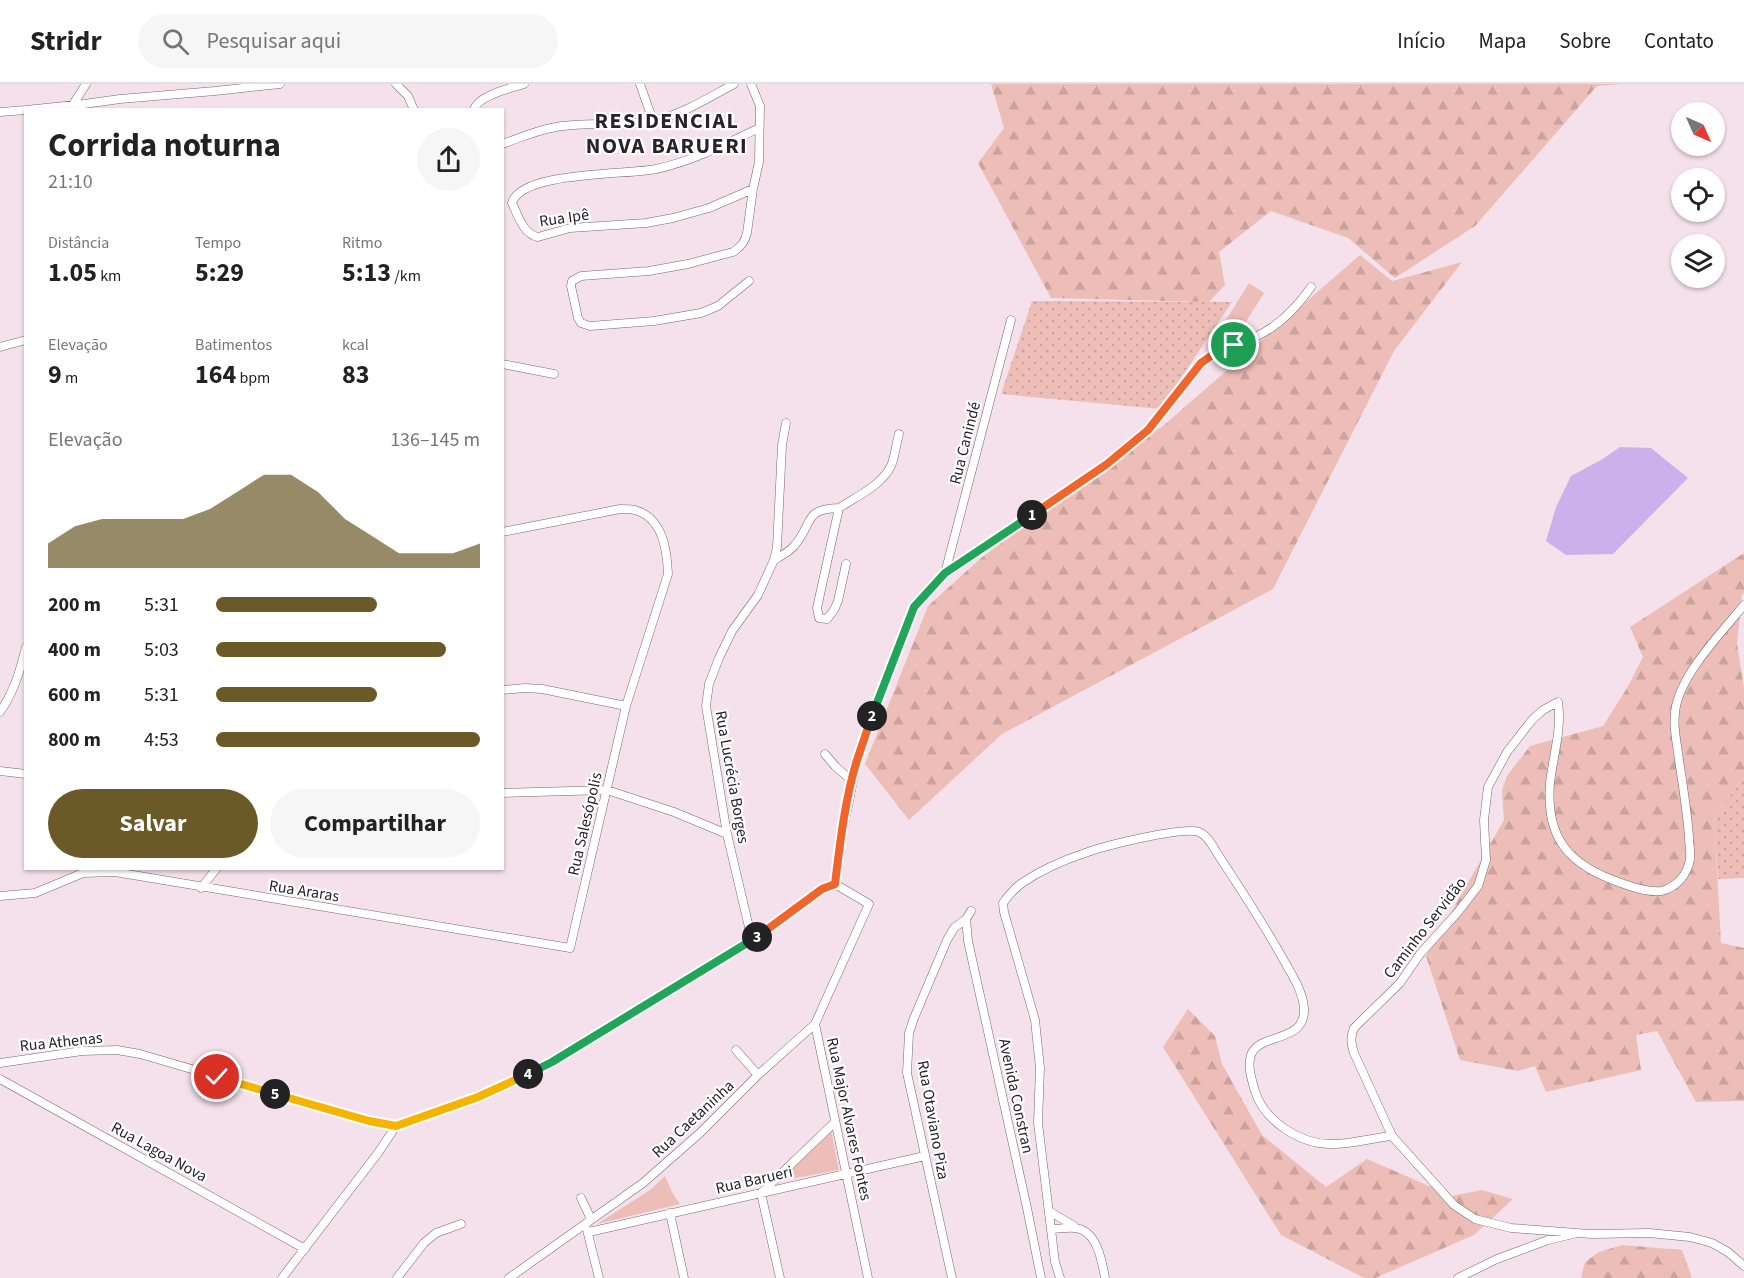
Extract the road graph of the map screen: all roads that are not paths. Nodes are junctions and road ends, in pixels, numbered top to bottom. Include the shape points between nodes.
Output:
1 (86, 84) edge
2 (280, 84) edge
3 (396, 84) edge
4 (524, 84) edge
5 (640, 84) edge
6 (734, 84) edge
7 (751, 84) edge
8 (72, 106) junction
9 (49, 108) edge
10 (413, 108) edge
11 (474, 108) edge
12 (24, 110) edge
13 (0, 112) edge
14 (653, 121) junction
15 (759, 128) junction
16 (504, 143) edge
17 (753, 189) junction
18 (749, 280) dead end
19 (1311, 287) dead end
20 (1011, 320) dead end
21 (24, 341) edge
22 (0, 347) edge
23 (504, 364) edge
24 (554, 374) dead end
25 (786, 423) dead end
26 (899, 434) dead end
27 (839, 508) junction
28 (504, 532) edge
29 (774, 560) junction
30 (846, 564) dead end
31 (945, 573) junction
32 (1744, 605) edge
33 (24, 655) edge
34 (504, 690) edge
35 (626, 706) junction
36 (0, 712) edge
37 (825, 754) dead end
38 (0, 771) edge
39 (24, 774) edge
40 (852, 781) junction
41 (607, 790) junction
42 (504, 793) edge
43 (727, 834) junction
44 (215, 870) edge
45 (835, 884) junction
46 (201, 888) junction
47 (0, 896) edge
48 (971, 911) dead end
49 (966, 919) junction
50 (753, 940) junction
51 (570, 948) joint
52 (815, 1024) junction
53 (736, 1050) dead end
54 (0, 1064) edge
55 (758, 1075) junction
56 (0, 1079) edge
57 (835, 1122) junction
58 (396, 1126) junction
59 (1392, 1136) junction
60 (925, 1156) junction
61 (846, 1173) junction
62 (761, 1193) junction
63 (581, 1198) dead end
64 (1049, 1211) junction
65 (670, 1213) junction
66 (591, 1219) junction
67 (461, 1224) dead end
68 (1078, 1228) junction
69 (586, 1229) junction
70 (1051, 1229) junction
71 (1577, 1233) junction
72 (305, 1249) junction
73 (1744, 1266) edge
74 (282, 1278) edge
75 (397, 1278) edge
76 (509, 1278) edge
77 (599, 1278) edge
78 (684, 1278) edge
79 (780, 1278) edge
80 (868, 1278) edge
81 (951, 1278) edge
82 (1041, 1278) edge
83 (1060, 1278) edge
84 (1105, 1278) edge
85 (1458, 1278) edge

1 - 8 street
2 - 8 street
3 - 10 street
4 - 11 street via 480,100
5 - 14 street
6 - 14 street via 694,106
7 - 15 street via 760,106
8 - 9 street
12 - 13 street
14 - 16 street via 556,127
15 - 17 street via 759,162
15 - 17 street, Rua Ipê via 686,161 655,169 560,178 524,190 512,203 525,229 538,237 570,228 656,222 709,208
17 - 18 street via 746,239 733,252 649,272 581,276 571,286 578,318 590,326 701,313 717,306
19 - 31 street via 1273,327 1207,358 1148,430 1107,464
20 - 31 street, Rua Canindé
21 - 22 street
23 - 24 street
25 - 29 street, Rua Lucrécia Borges
26 - 27 street, Rua Lucrécia Borges via 891,466 884,475
27 - 29 street, Rua Lucrécia Borges via 815,513 794,547
27 - 30 street via 817,608 821,619 827,619 834,610
28 - 35 street, Rua Salesópolis via 620,509 635,510 657,527 667,551 668,574
29 - 43 street, Rua Lucrécia Borges via 758,595 718,658 706,706
31 - 40 street via 914,607
32 - 59 street, Caminho Servidão via 1686,681 1676,706 1690,859 1686,872 1671,888 1659,891 1632,887 1598,874 1574,859 1562,844 1550,818 1558,702 1532,720 1507,752 1488,787 1485,860 1478,886 1400,983 1354,1028 1351,1036 1354,1053
33 - 36 street via 10,698
34 - 35 street via 542,690
35 - 41 street, Rua Salesópolis
37 - 40 street
38 - 39 street
40 - 45 street
41 - 42 street
41 - 43 street
41 - 51 street, Rua Salesópolis
43 - 50 street, Rua Lucrécia Borges
44 - 46 street
45 - 50 street via 822,889
45 - 52 street, Rua Major Alvares Fontes via 869,904
46 - 47 street, Rua Araras via 95,872 83,873 35,893
46 - 51 street, Rua Araras
48 - 49 street, Rua Otaviano Piza
49 - 60 street, Rua Otaviano Piza via 947,940 909,1033 907,1072
49 - 82 street, Avenida Constran
50 - 58 street via 552,1062 478,1097
52 - 55 street, Rua Caetaninha
52 - 57 street, Rua Major Alvares Fontes
53 - 55 street
54 - 58 street, Rua Athenas via 82,1051 117,1050
55 - 66 street, Rua Caetaninha via 643,1183
56 - 72 street, Rua Lagoa Nova
57 - 61 street, Rua Major Alvares Fontes
57 - 62 street
58 - 72 street
59 - 64 street via 1331,1144 1300,1138 1276,1123 1258,1101 1249,1070 1251,1055 1257,1046 1298,1027 1304,1016 1298,985 1208,839 1199,832 1179,830 1145,837 1087,852 1052,867 1022,883 1003,903 1036,1029 1040,1068 1038,1123
59 - 71 street, Caminho Servidão via 1454,1205 1475,1219 1511,1228
60 - 61 street, Rua Barueri
60 - 81 street, Rua Otaviano Piza
61 - 62 street, Rua Barueri
61 - 80 street, Rua Major Alvares Fontes
62 - 65 street, Rua Barueri
62 - 79 street
63 - 66 street
64 - 68 street
64 - 70 street
65 - 69 street, Rua Barueri
65 - 78 street
66 - 69 street, Rua Caetaninha
67 - 75 street via 436,1233 424,1243
68 - 70 street
68 - 84 street via 1096,1243
69 - 76 street, Rua Caetaninha
69 - 77 street
70 - 83 street
71 - 73 street via 1690,1237 1712,1243
71 - 85 street via 1497,1259
72 - 74 street

